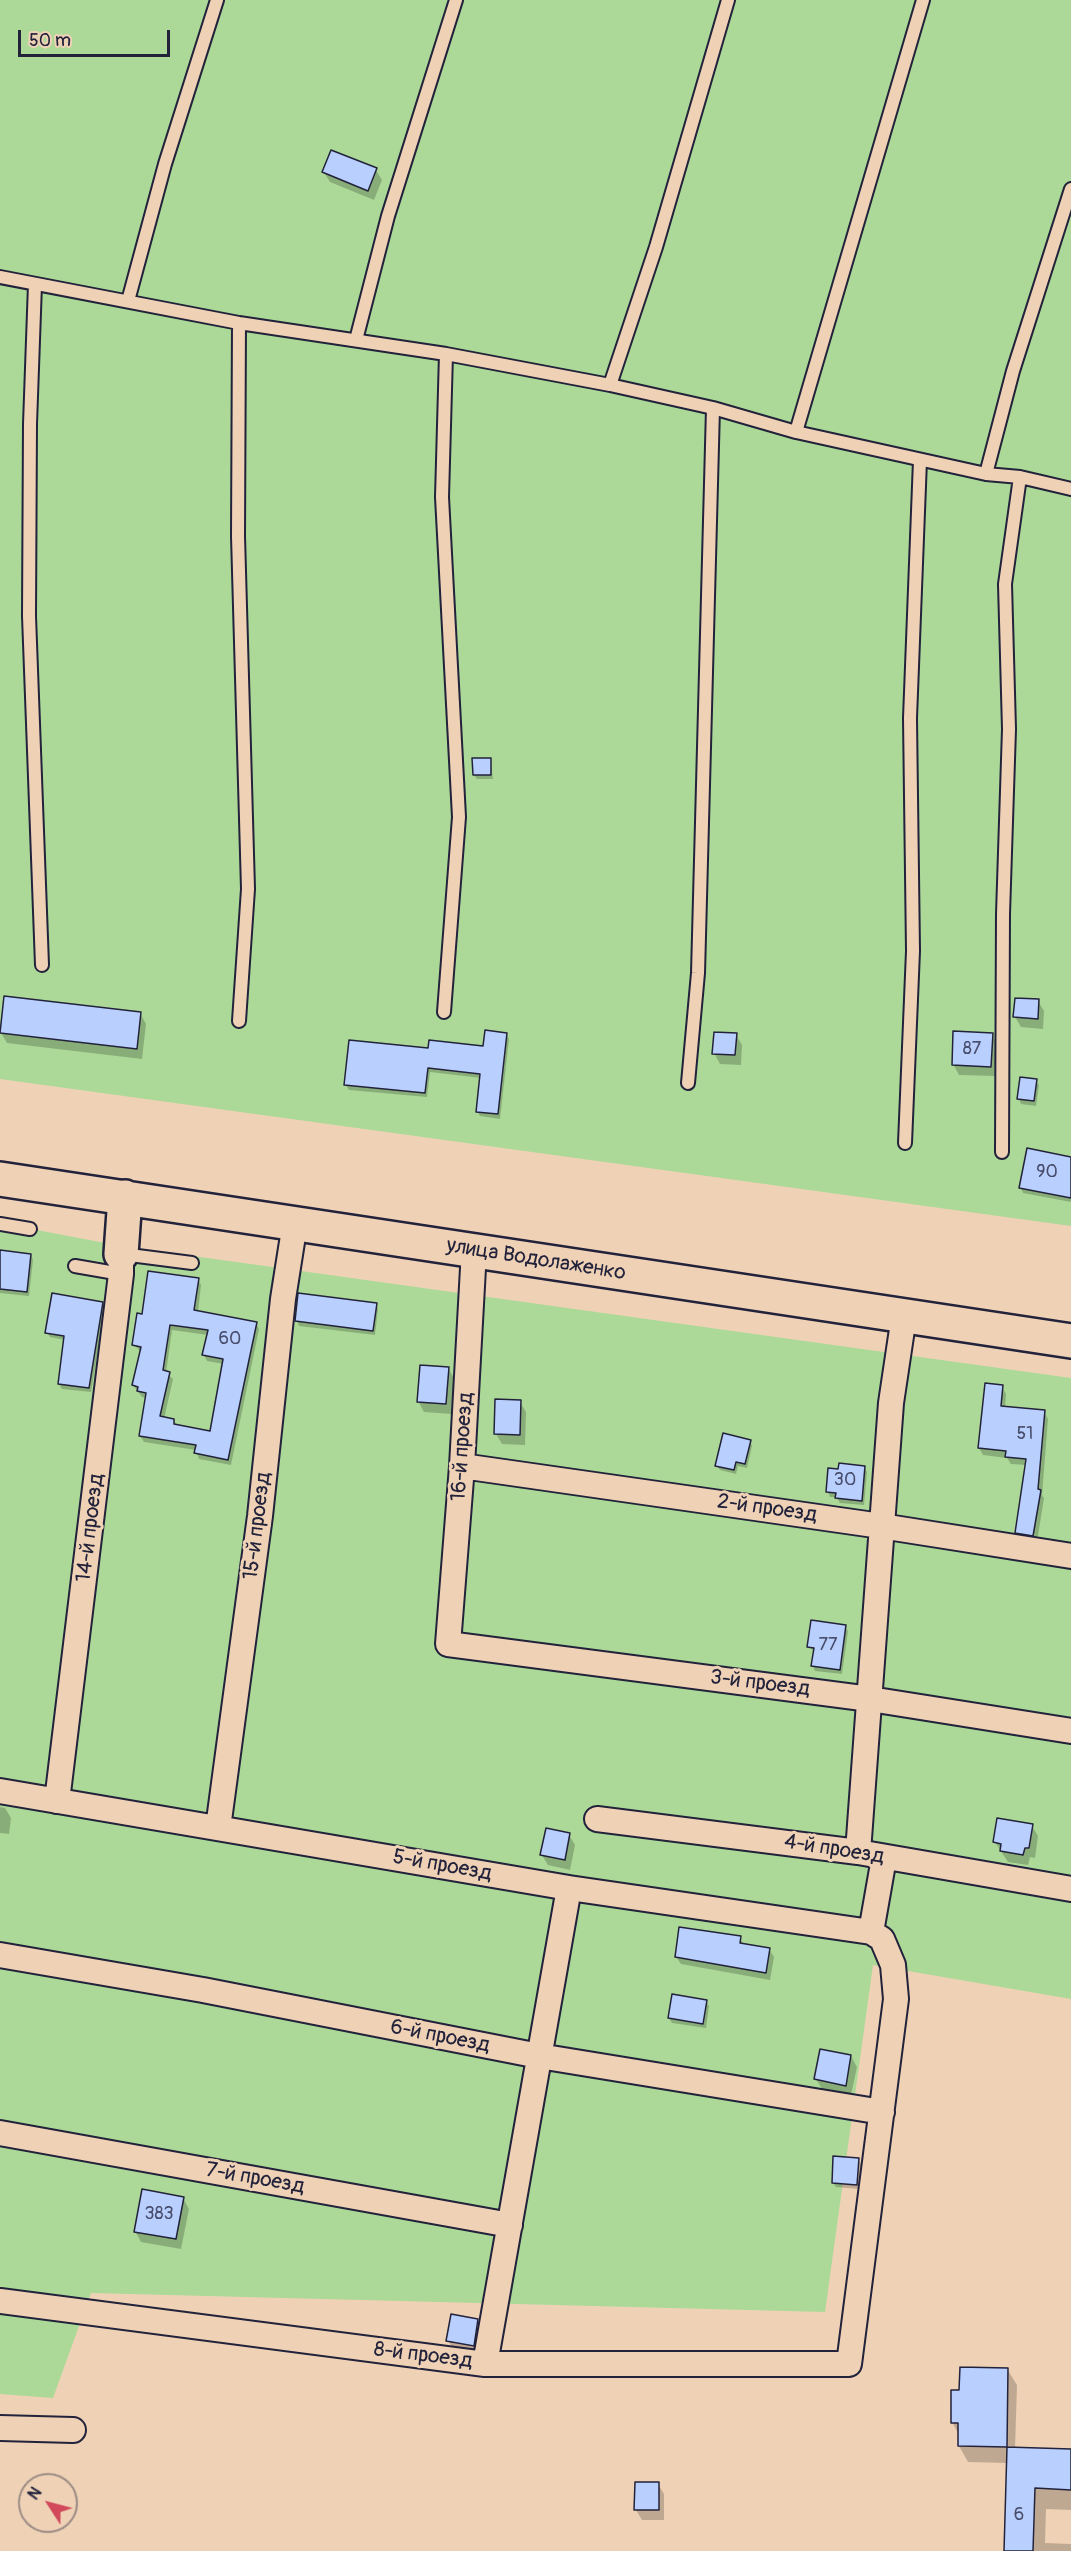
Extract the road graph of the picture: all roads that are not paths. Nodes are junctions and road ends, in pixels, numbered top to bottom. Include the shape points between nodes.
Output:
1 (217, 0) edge
2 (456, 0) edge
3 (728, 0) edge
4 (923, 0) edge
5 (1071, 189) edge
6 (0, 277) edge
7 (35, 284) junction
8 (128, 302) junction
9 (239, 323) junction
10 (356, 340) junction
11 (446, 354) junction
12 (610, 385) junction
13 (713, 408) junction
14 (796, 432) junction
15 (921, 460) junction
16 (986, 474) junction
17 (1020, 477) junction
18 (1071, 489) edge
19 (42, 965) dead end
20 (444, 1012) dead end
21 (239, 1021) dead end
22 (688, 1083) dead end
23 (905, 1143) dead end
24 (1002, 1152) dead end
25 (0, 1179) edge
26 (125, 1197) junction
27 (296, 1223) junction
28 (0, 1224) edge
29 (30, 1228) dead end
30 (474, 1250) junction
31 (192, 1263) dead end
32 (121, 1264) junction
33 (75, 1266) dead end
34 (904, 1316) junction
35 (1071, 1341) edge
36 (462, 1466) junction
37 (881, 1526) junction
38 (1071, 1556) edge
39 (448, 1644) joint
40 (870, 1699) junction
41 (1071, 1731) edge
42 (0, 1791) edge
43 (57, 1801) junction
44 (597, 1819) dead end
45 (218, 1828) junction
46 (858, 1852) junction
47 (884, 1858) junction
48 (569, 1888) junction
49 (1071, 1889) edge
50 (877, 1935) junction
51 (0, 1955) edge
52 (539, 2056) junction
53 (882, 2112) junction
54 (0, 2133) edge
55 (510, 2225) junction
56 (0, 2301) edge
57 (485, 2364) junction
58 (0, 2428) edge
59 (73, 2430) dead end

1 - 8 lane via 165,164
2 - 10 lane via 388,216
3 - 12 lane via 656,247
4 - 14 lane
5 - 16 lane via 1013,371
6 - 7 lane
7 - 8 lane
7 - 19 lane via 29,616
8 - 9 lane
9 - 10 lane
9 - 21 lane via 238,548 248,889
10 - 11 lane
11 - 12 lane
11 - 20 lane via 442,497 459,818
12 - 13 lane
13 - 14 lane
13 - 22 lane via 698,973
14 - 15 lane
15 - 16 lane
15 - 23 lane via 910,718 913,951
16 - 17 lane
17 - 18 lane
17 - 24 lane via 1005,584 1008,729
25 - 26 main road, улица Водолаженко
26 - 27 main road, улица Водолаженко
26 - 32 main road
27 - 30 main road, улица Водолаженко
27 - 45 street, 15-й проезд via 283,1299 260,1516
28 - 29 lane
30 - 34 main road, улица Водолаженко
30 - 36 street, 16-й проезд
31 - 32 lane
32 - 33 lane
32 - 43 street, 14-й проезд
34 - 35 main road, улица Водолаженко
34 - 37 street via 891,1403
36 - 37 street, 2-й проезд
36 - 39 street, 16-й проезд
37 - 38 street, 2-й проезд
37 - 40 street
39 - 40 street, 3-й проезд
40 - 41 street, 3-й проезд
40 - 46 street
42 - 43 street, 5-й проезд
43 - 45 street, 5-й проезд
44 - 46 street, 4-й проезд
45 - 48 street, 5-й проезд
46 - 47 street, 4-й проезд
47 - 49 street, 4-й проезд
47 - 50 street
48 - 50 street, 5-й проезд
48 - 52 street
50 - 53 street via 893,1965 896,1999
51 - 52 street, 6-й проезд
52 - 53 street, 6-й проезд
52 - 55 street
53 - 57 street, 8-й проезд via 849,2364
54 - 55 street, 7-й проезд
55 - 57 street
56 - 57 street, 8-й проезд
58 - 59 street

